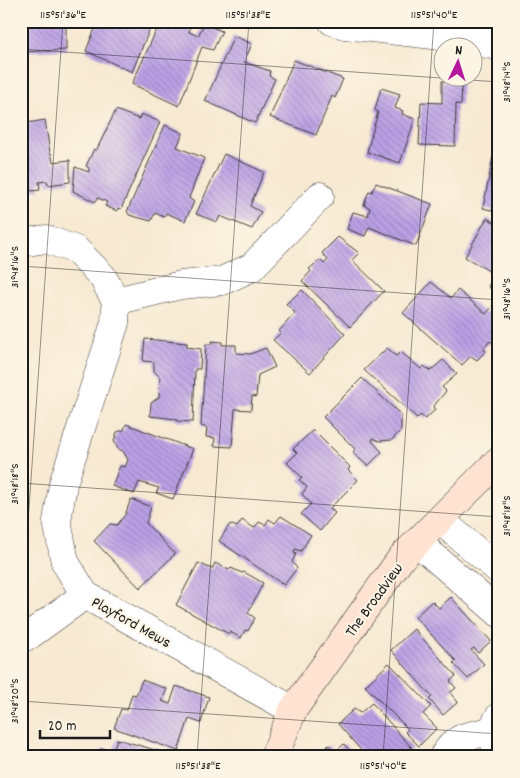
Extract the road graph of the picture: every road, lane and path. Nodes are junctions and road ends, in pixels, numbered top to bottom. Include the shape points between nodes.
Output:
1 (341, 23) edge
2 (499, 23) edge
3 (433, 35) junction
4 (499, 46) edge
5 (320, 196) dead end
6 (21, 243) edge
7 (116, 301) junction
8 (499, 460) edge
9 (440, 520) junction
10 (418, 542) junction
11 (499, 570) edge
12 (85, 595) junction
13 (499, 614) edge
14 (21, 639) edge
15 (293, 710) junction
16 (495, 724) edge
17 (274, 757) edge
18 (443, 757) edge
19 (498, 757) edge

1 - 3 street
2 - 3 street
3 - 4 street
5 - 7 street via 252,267 222,280
6 - 7 street via 46,239 76,250 102,276
7 - 12 street, Playford Mews via 115,324 63,484 57,521 65,562
8 - 9 street, The Broadview
9 - 10 street, The Broadview
9 - 11 street
10 - 13 street
10 - 15 street, The Broadview via 402,557
12 - 14 street
12 - 15 street, Playford Mews
15 - 17 street, The Broadview
16 - 18 street via 450,745
16 - 19 street

